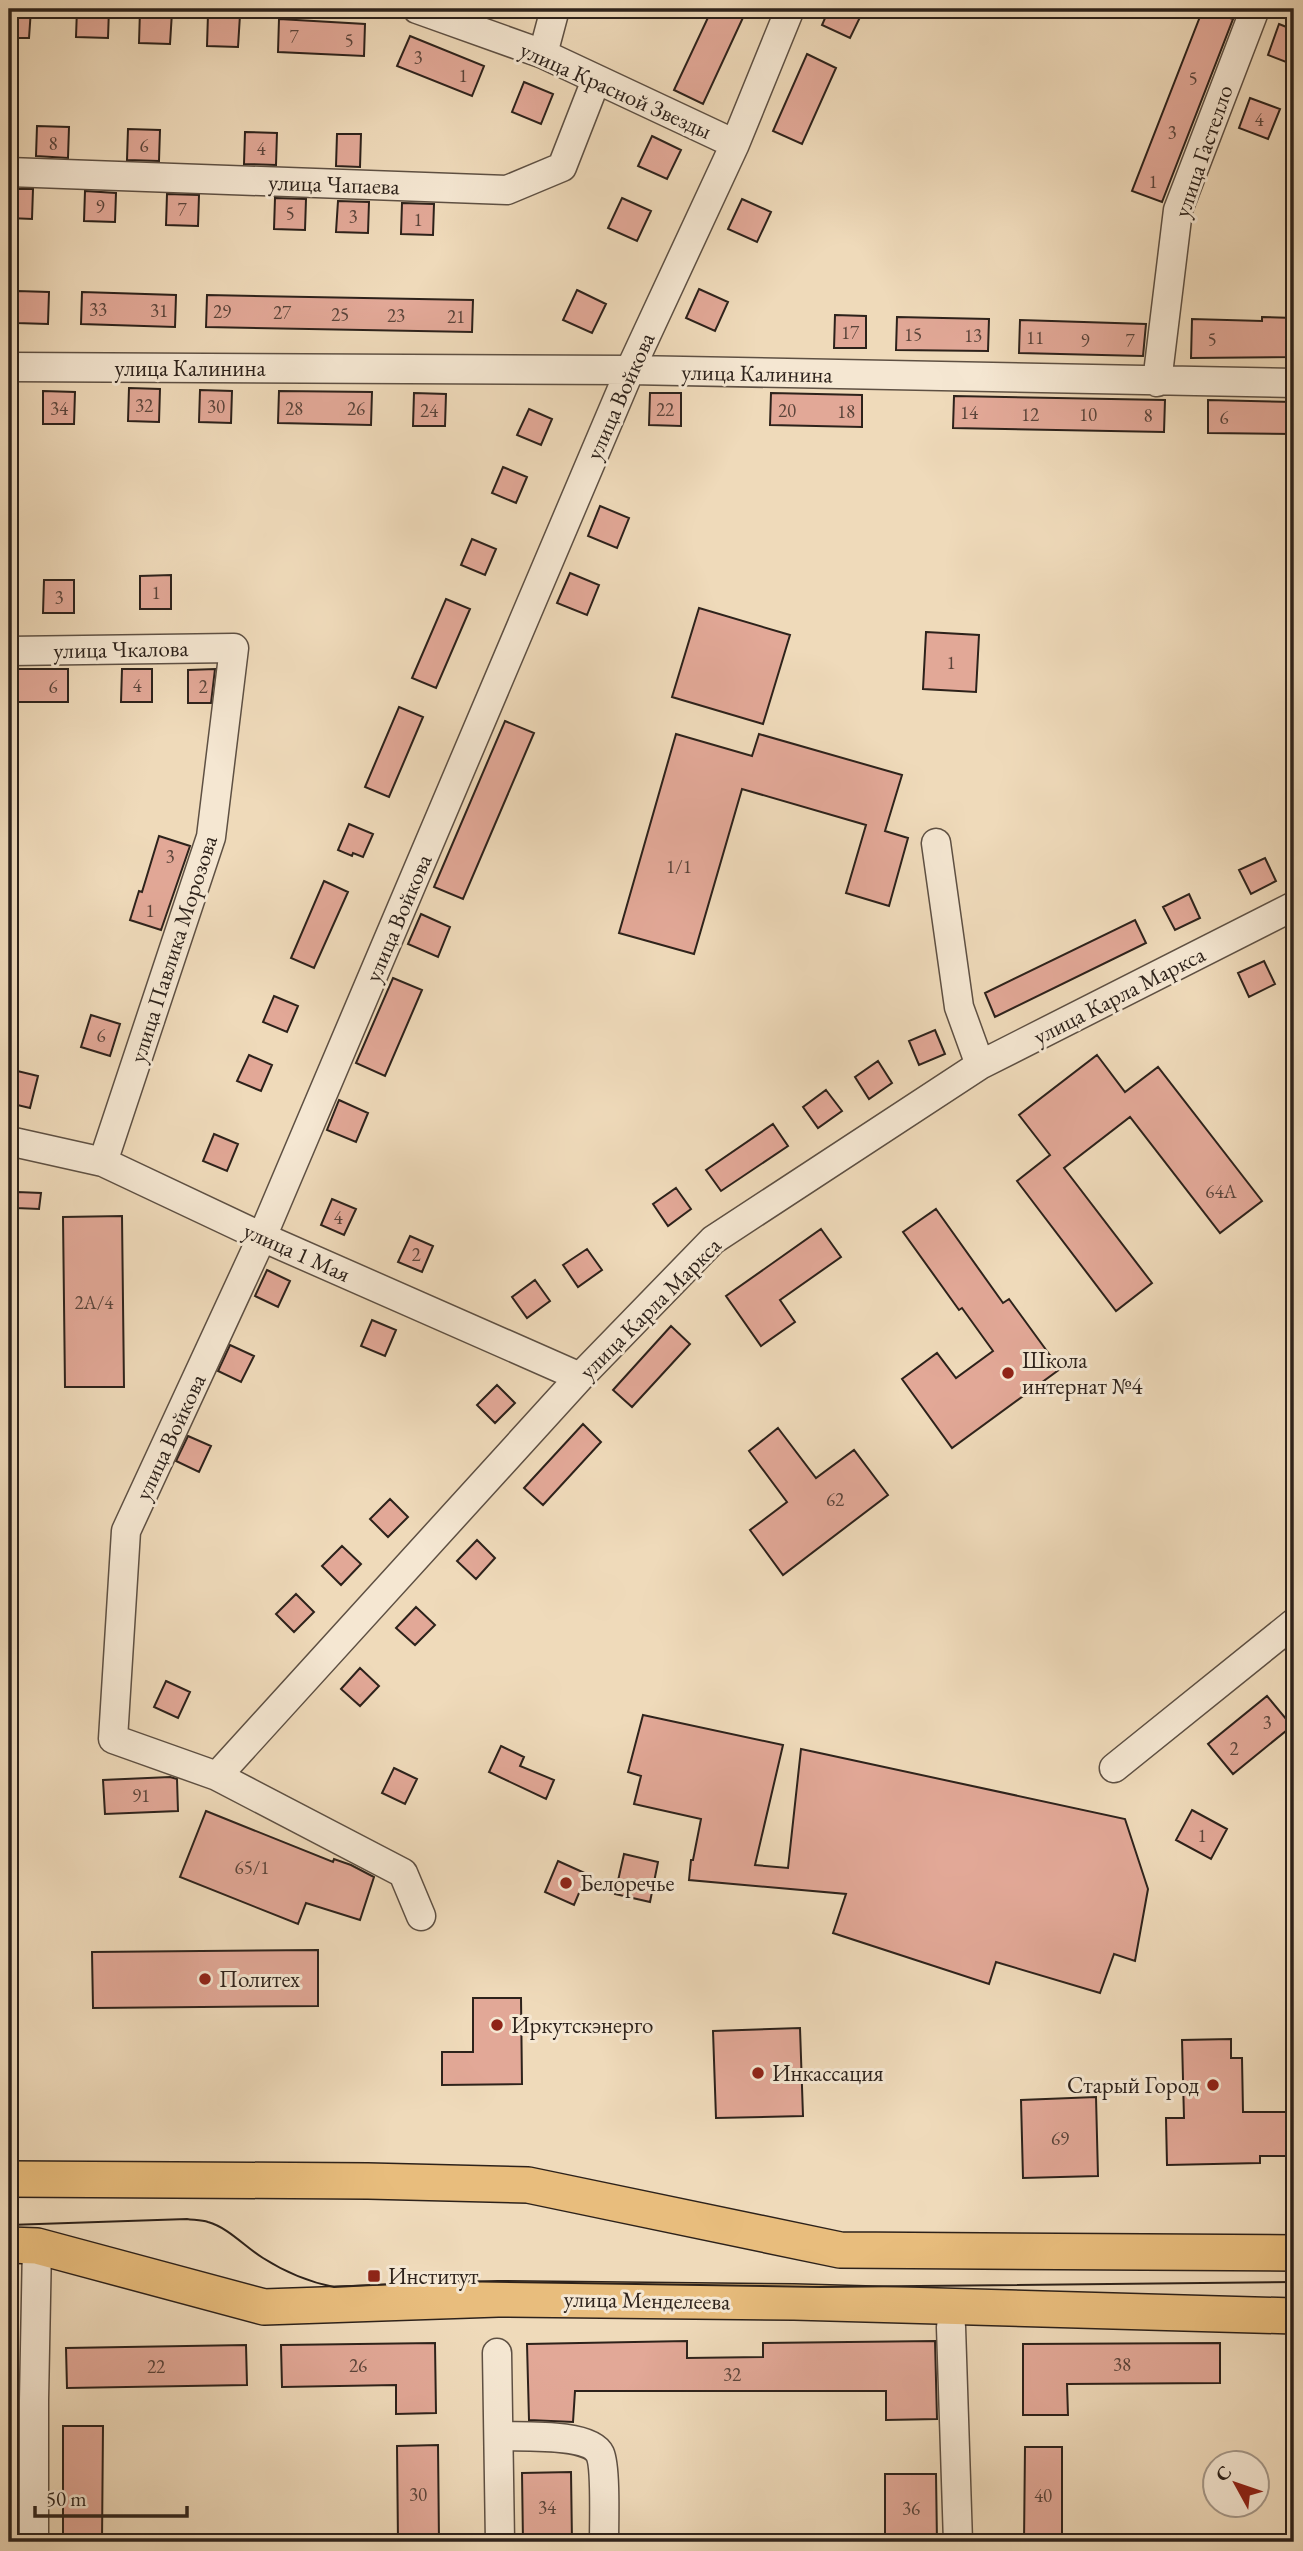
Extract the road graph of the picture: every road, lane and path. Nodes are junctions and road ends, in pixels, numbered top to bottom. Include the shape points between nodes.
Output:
1 (417, 9) edge
2 (555, 9) edge
3 (790, 9) edge
4 (1255, 9) edge
5 (458, 15) edge
6 (543, 54) junction
7 (596, 80) junction
8 (735, 144) junction
9 (9, 172) edge
10 (9, 367) edge
11 (630, 370) junction
12 (1157, 382) junction
13 (1294, 383) edge
14 (234, 648) joint
15 (9, 651) edge
16 (936, 843) dead end
17 (1294, 906) edge
18 (980, 1065) junction
19 (9, 1142) edge
20 (103, 1162) junction
21 (262, 1237) junction
22 (580, 1377) junction
23 (1294, 1623) edge
24 (1114, 1769) dead end
25 (217, 1776) junction
26 (421, 1916) dead end
27 (9, 2179) edge
28 (23, 2246) edge
29 (1294, 2253) edge
30 (1294, 2316) edge
31 (951, 2327) dead end
32 (497, 2353) dead end
33 (500, 2437) dead end
34 (34, 2542) edge
35 (500, 2542) edge
36 (604, 2542) edge
37 (958, 2542) edge

1 - 5 street, улица Красной Звезды
2 - 6 street
3 - 8 street, улица Войкова
4 - 12 street, улица Гастелло via 1178,210
5 - 6 street, улица Красной Звезды
6 - 7 street, улица Красной Звезды
7 - 8 street, улица Красной Звезды
7 - 9 street, улица Чапаева via 562,167 507,190
8 - 11 street, улица Войкова
10 - 11 street, улица Калинина
11 - 12 street, улица Калинина
11 - 21 street, улица Войкова
12 - 13 street, улица Калинина
14 - 15 street, улица Чкалова
14 - 20 street, улица Павлика Морозова via 211,837
16 - 18 street via 959,1007
17 - 18 street, улица Карла Маркса
18 - 22 street, улица Карла Маркса via 713,1240
19 - 20 street, улица 1 Мая
20 - 21 street, улица 1 Мая
21 - 22 street, улица 1 Мая
21 - 25 street, улица Войкова via 126,1531 113,1739
22 - 25 street, улица Карла Маркса
23 - 24 street
25 - 26 street via 403,1873
27 - 29 main road via 528,2185 840,2250
28 - 30 main road, улица Менделеева via 264,2307 498,2299
28 - 34 street via 34,2400
31 - 37 street
32 - 35 street
33 - 36 street via 578,2440 594,2447 602,2472

